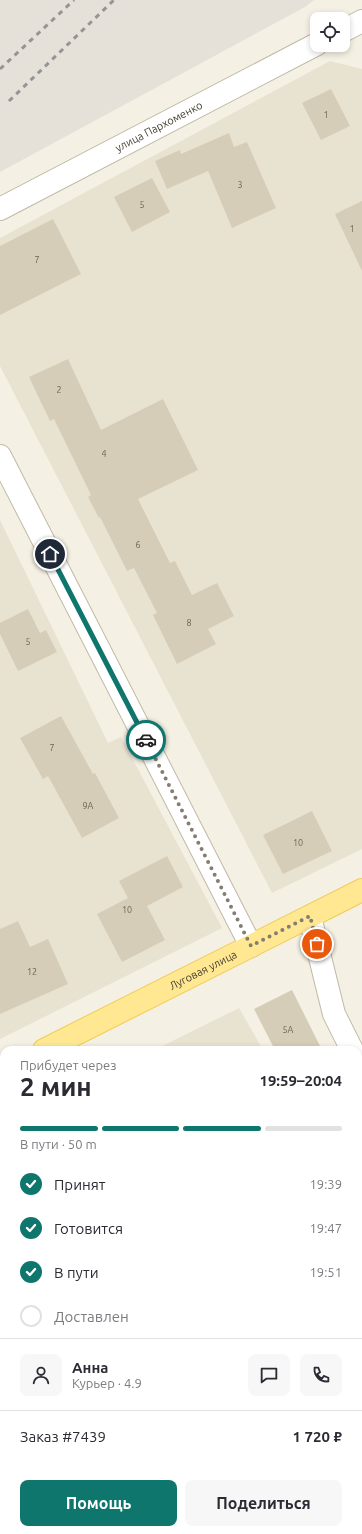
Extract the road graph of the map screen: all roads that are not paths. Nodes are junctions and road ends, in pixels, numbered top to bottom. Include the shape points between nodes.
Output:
1 (362, 21) edge
2 (350, 27) edge
3 (310, 48) edge
4 (0, 209) edge
5 (0, 456) edge
6 (362, 890) edge
7 (310, 916) junction
8 (251, 946) junction
9 (52, 1046) edge
10 (350, 1046) edge

1 - 2 street
3 - 4 street, улица Пархоменко
5 - 8 street
6 - 7 main road, Луговая улица
7 - 8 main road, Луговая улица
7 - 10 street via 334,1014
8 - 9 main road, Луговая улица

